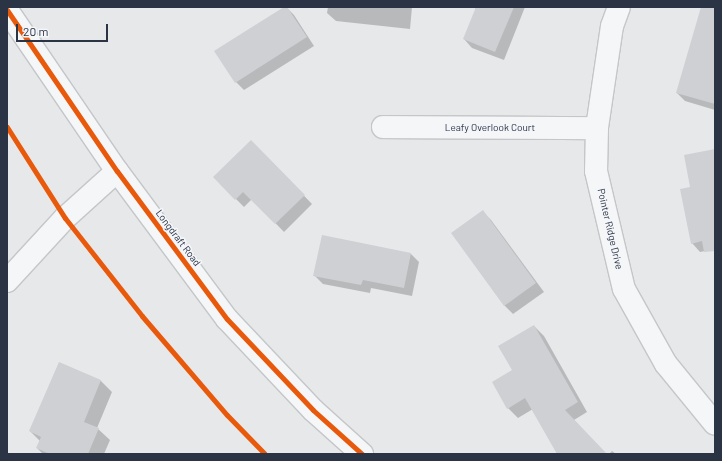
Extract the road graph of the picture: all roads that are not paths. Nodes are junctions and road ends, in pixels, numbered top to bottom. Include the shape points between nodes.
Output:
1 (619, 7) edge
2 (7, 10) edge
3 (383, 127) dead end
4 (597, 128) junction
5 (117, 171) junction
6 (7, 281) edge
7 (715, 424) edge
8 (362, 454) edge

1 - 4 street, Pointer Ridge Drive via 612,26
2 - 5 street, Longdraft Road
3 - 4 street, Leafy Overlook Court
4 - 7 street, Pointer Ridge Drive via 596,171 624,289 666,364
5 - 6 street via 65,218
5 - 8 street, Longdraft Road via 227,319 313,410

